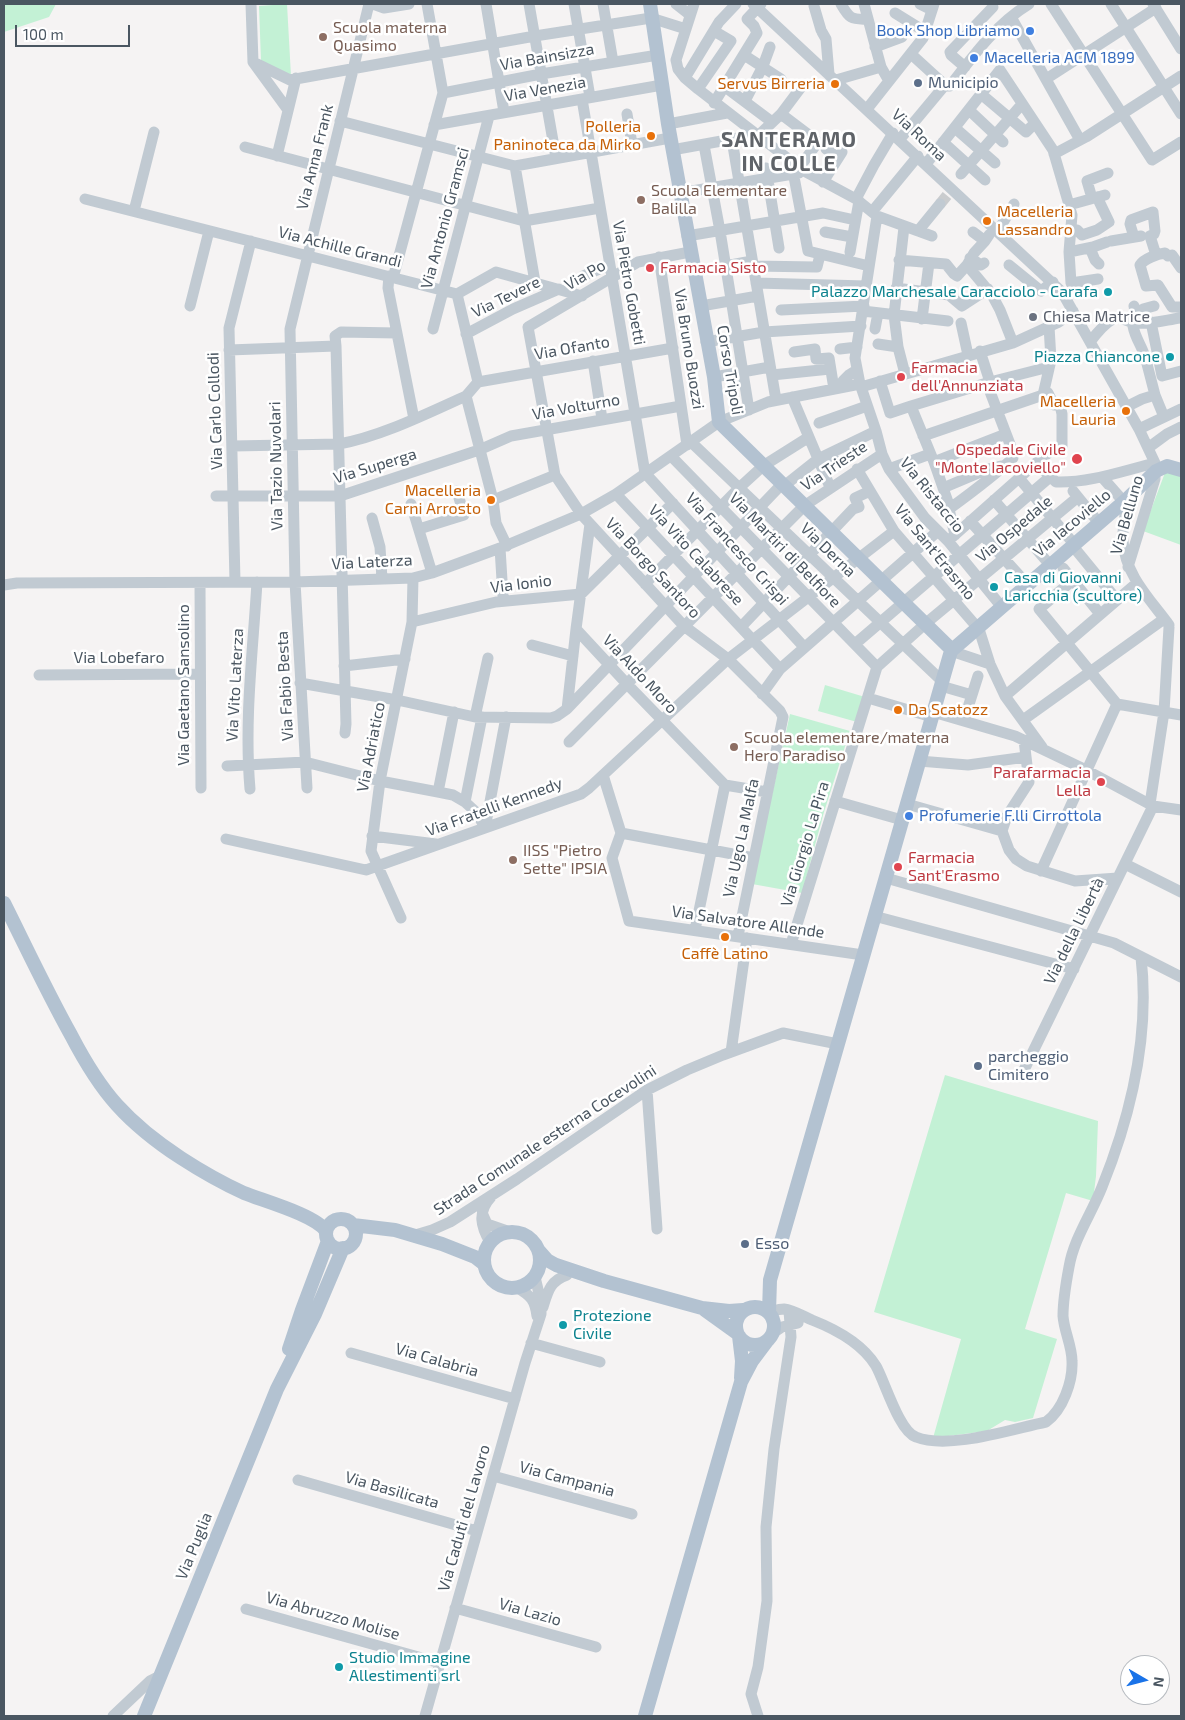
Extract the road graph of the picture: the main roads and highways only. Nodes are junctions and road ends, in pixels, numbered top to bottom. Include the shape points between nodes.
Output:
1 (650, 4) edge
2 (1176, 468) edge
3 (952, 650) junction
4 (4, 903) edge
5 (274, 1204) junction
6 (336, 1219) junction
7 (353, 1225) junction
8 (327, 1236) junction
9 (411, 1236) junction
10 (442, 1244) junction
11 (489, 1244) junction
12 (348, 1245) junction
13 (539, 1251) junction
14 (484, 1264) junction
15 (536, 1276) junction
16 (770, 1280) junction
17 (604, 1281) junction
18 (702, 1308) junction
19 (746, 1309) junction
20 (769, 1312) junction
21 (738, 1334) junction
22 (770, 1337) junction
23 (741, 1382) junction
24 (277, 1389) junction
25 (144, 1716) edge
26 (645, 1716) edge

1 - 3 main road, Corso Tripoli via 719,422
2 - 3 main road, Via Iacoviello via 1155,467 1125,500 1073,544 1056,566 1026,584
3 - 16 main road
4 - 5 main road via 56,1009 92,1073 116,1105 148,1134 191,1165 234,1188
5 - 6 main road
5 - 8 main road via 322,1226
6 - 7 main road via 346,1219
6 - 8 main road via 330,1224
7 - 9 main road via 385,1228
7 - 12 main road via 356,1234
8 - 12 main road via 333,1246
8 - 24 main road, Via Puglia
9 - 10 main road
9 - 12 main road via 381,1234
10 - 11 main road via 478,1248
10 - 14 main road via 475,1256
11 - 13 main road via 499,1235 510,1232 527,1236
11 - 14 main road
12 - 24 main road, Via Puglia
13 - 15 main road via 540,1267
13 - 17 main road via 556,1265
14 - 15 main road via 493,1282 505,1288 525,1286
15 - 17 main road via 567,1275
16 - 19 main road
16 - 20 main road
17 - 18 main road
18 - 19 main road
18 - 21 main road
19 - 20 main road via 758,1307
19 - 21 main road via 736,1323
20 - 22 main road via 774,1323
21 - 22 main road via 752,1345
21 - 23 main road
22 - 23 main road
23 - 26 main road
24 - 25 main road, Via Puglia

